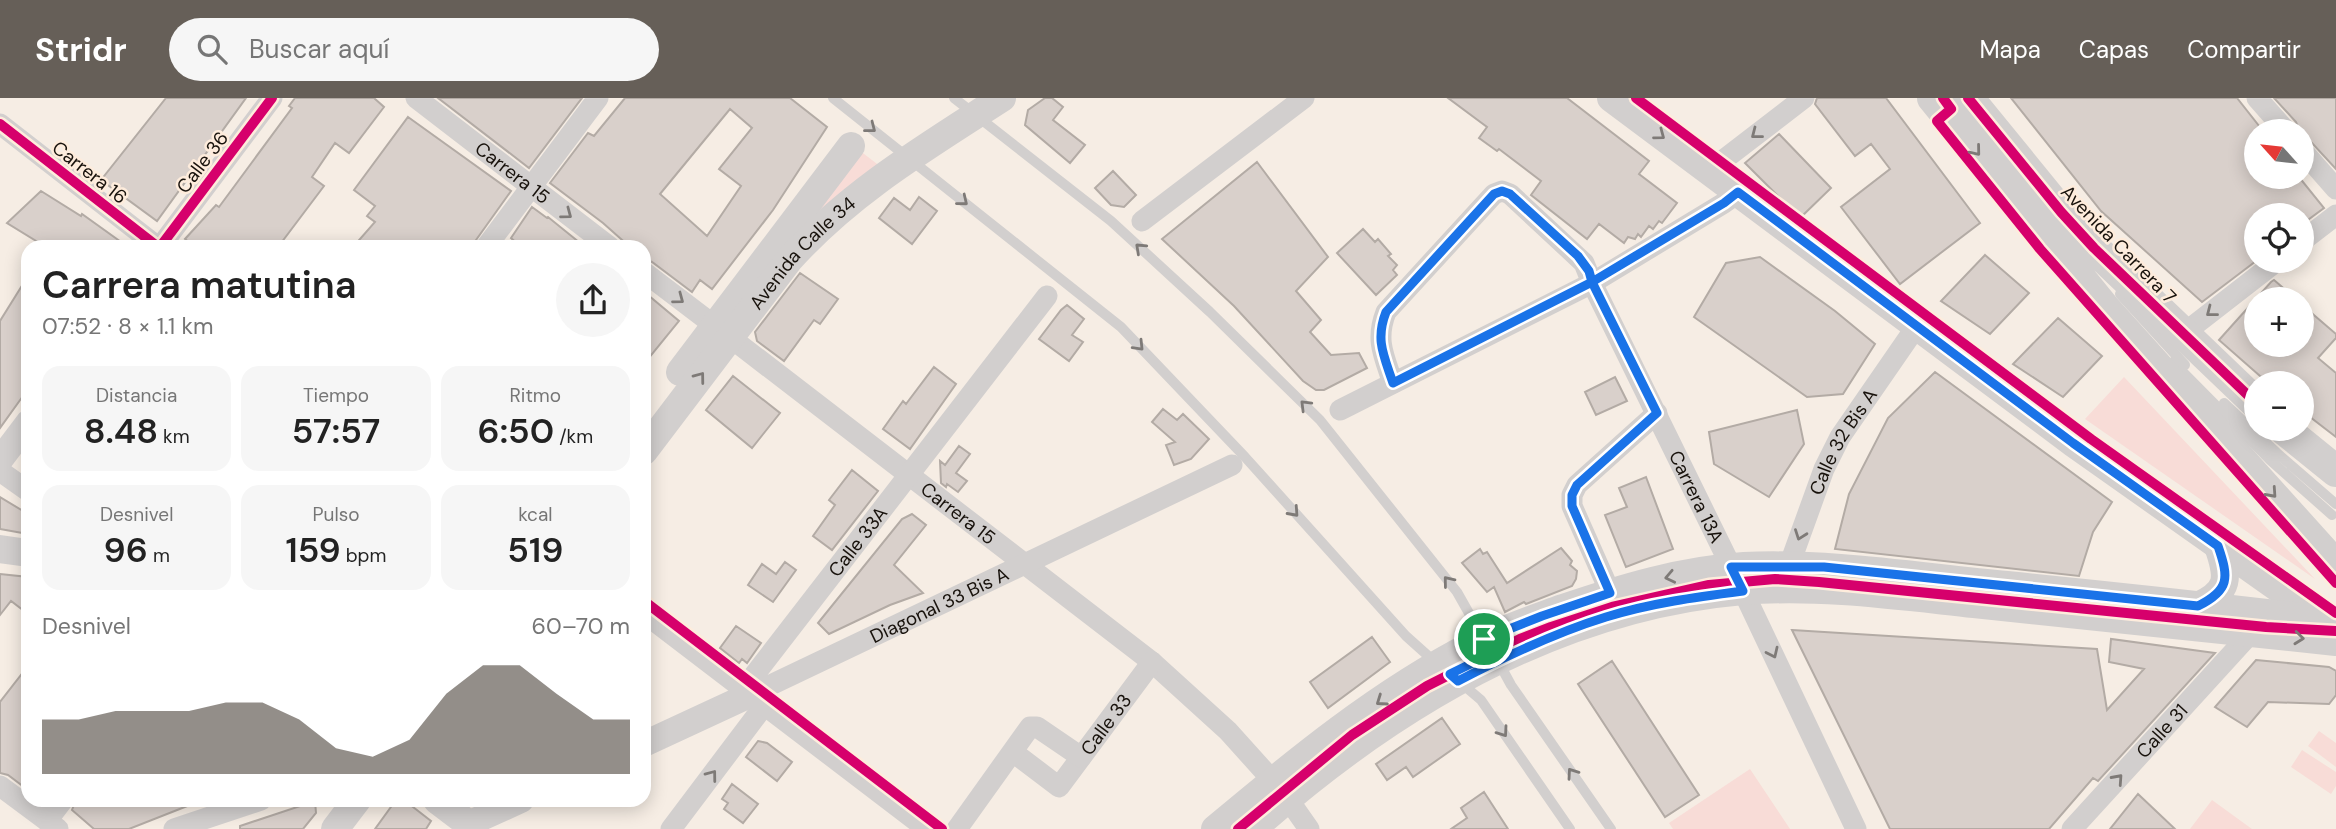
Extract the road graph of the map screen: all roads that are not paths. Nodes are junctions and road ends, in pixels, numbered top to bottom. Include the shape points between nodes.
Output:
1 (272, 98) edge
2 (416, 98) edge
3 (598, 98) edge
4 (833, 98) edge
5 (954, 98) edge
6 (1002, 98) edge
7 (1304, 98) edge
8 (1611, 98) edge
9 (1804, 98) edge
10 (1933, 98) edge
11 (1968, 98) edge
12 (2257, 98) edge
13 (977, 115) junction
14 (2275, 119) edge
15 (0, 124) edge
16 (851, 146) dead end
17 (909, 159) junction
18 (2314, 164) edge
19 (1709, 171) junction
20 (531, 187) junction
21 (2336, 189) edge
22 (1738, 192) junction
23 (2336, 215) edge
24 (1142, 221) dead end
25 (2059, 232) junction
26 (2314, 232) edge
27 (150, 240) edge
28 (164, 240) edge
29 (491, 240) edge
30 (601, 240) edge
31 (2098, 267) dead end
32 (2262, 273) edge
33 (651, 277) edge
34 (1592, 282) junction
35 (2113, 286) dead end
36 (1046, 296) dead end
37 (1916, 327) junction
38 (723, 332) junction
39 (2183, 334) junction
40 (1393, 383) junction
41 (2244, 392) edge
42 (1339, 410) dead end
43 (651, 412) edge
44 (1657, 413) junction
45 (21, 432) edge
46 (651, 440) edge
47 (2299, 441) edge
48 (0, 460) edge
49 (1232, 465) dead end
50 (0, 471) edge
51 (2336, 471) edge
52 (908, 476) junction
53 (21, 486) edge
54 (2334, 510) edge
55 (2218, 546) junction
56 (0, 549) edge
57 (21, 552) edge
58 (1023, 564) junction
59 (1789, 566) junction
60 (2336, 566) edge
61 (1737, 579) junction
62 (1610, 593) junction
63 (2198, 606) junction
64 (651, 615) edge
65 (2333, 628) edge
66 (2250, 634) junction
67 (1491, 650) junction
68 (1152, 662) junction
69 (1448, 673) junction
70 (755, 694) junction
71 (651, 741) edge
72 (1013, 752) junction
73 (1081, 757) junction
74 (0, 786) edge
75 (1281, 790) junction
76 (21, 801) edge
77 (29, 807) edge
78 (60, 807) edge
79 (240, 807) edge
80 (352, 807) edge
81 (373, 807) edge
82 (446, 807) edge
83 (508, 807) edge
84 (53, 825) edge
85 (472, 826) edge
86 (174, 829) edge
87 (335, 829) edge
88 (356, 829) edge
89 (671, 829) edge
90 (932, 829) edge
91 (957, 829) edge
92 (1215, 829) edge
93 (1252, 829) edge
94 (1309, 829) edge
95 (1570, 829) edge
96 (1611, 829) edge
97 (1856, 829) edge
98 (2072, 829) edge

1 - 28 street, Calle 36
2 - 20 street, Carrera 15
3 - 20 street
4 -> 17 lane
5 - 13 lane
6 - 13 main road, Avenida Calle 34
7 - 24 street
8 -> 19 main road
9 -> 19 street
10 -> 25 main road, Avenida Carrera 7
11 - 25 main road, Avenida Carrera 7
12 - 14 street
13 - 17 main road, Avenida Calle 34
67 -> 13 lane via 1457,592 1320,420 1111,221
15 - 27 street, Carrera 16
16 - 38 main road, Avenida Calle 34
17 - 38 main road, Avenida Calle 34 via 840,208
17 -> 69 lane via 1121,327 1406,636
18 - 21 street
19 - 22 main road
20 - 29 street
20 -> 30 street, Carrera 15
22 - 34 street
22 - 37 main road
23 - 26 street
25 - 31 lane
25 - 39 main road, Avenida Carrera 7 via 2124,278
25 - 54 lane via 2114,303 2270,460
25 -> 60 main road, Avenida Carrera 7 via 2106,310
32 -> 39 street
33 -> 38 street, Carrera 15
34 - 40 street
34 - 40 street, Carrera 13A via 1578,256 1510,194 1494,194 1386,312 1379,341
34 - 44 street, Carrera 13A
35 - 54 lane via 2196,376
36 - 52 street, Calle 33A
37 - 55 main road
37 -> 59 street, Calle 32 Bis A via 1840,437
38 - 43 main road, Avenida Calle 34
46 -> 38 main road, Avenida Calle 34
38 - 52 street, Carrera 15
39 - 41 main road, Avenida Carrera 7
40 - 42 street
44 - 61 street, Carrera 13A
44 - 62 street via 1577,485 1572,495 1572,506
45 - 48 street
47 - 51 main road
49 - 58 street, Diagonal 33 Bis A
50 - 53 street
52 - 58 street, Carrera 15
52 - 70 street, Calle 33A
55 - 63 main road via 2225,578 2218,594
55 - 65 main road
56 - 57 main road
58 - 68 street, Carrera 15
58 - 70 street, Diagonal 33 Bis A
59 - 61 main road
59 - 63 main road
61 -> 62 main road via 1662,578
61 - 66 main road
61 - 67 main road via 1679,600
61 -> 97 street, Carrera 13A
62 - 67 main road via 1542,616
63 - 65 main road
64 - 70 street
66 -> 65 main road
98 -> 66 street, Calle 31
67 - 69 main road
96 -> 67 lane
68 - 73 street, Calle 33
68 - 75 street, Carrera 15 via 1228,731
69 - 75 main road via 1387,726
69 -> 95 lane via 1481,700
70 - 71 street, Diagonal 33 Bis A
89 -> 70 street, Calle 33A
70 - 90 street
72 - 73 street via 1033,726
72 - 73 street, Calle 33 via 1059,787
72 - 91 street
74 - 76 street
75 - 92 main road
75 - 93 main road
75 - 94 street, Carrera 15
77 - 84 street
78 - 84 street
79 - 86 street
80 - 87 main road
81 - 88 main road
82 - 85 main road
83 - 85 street

